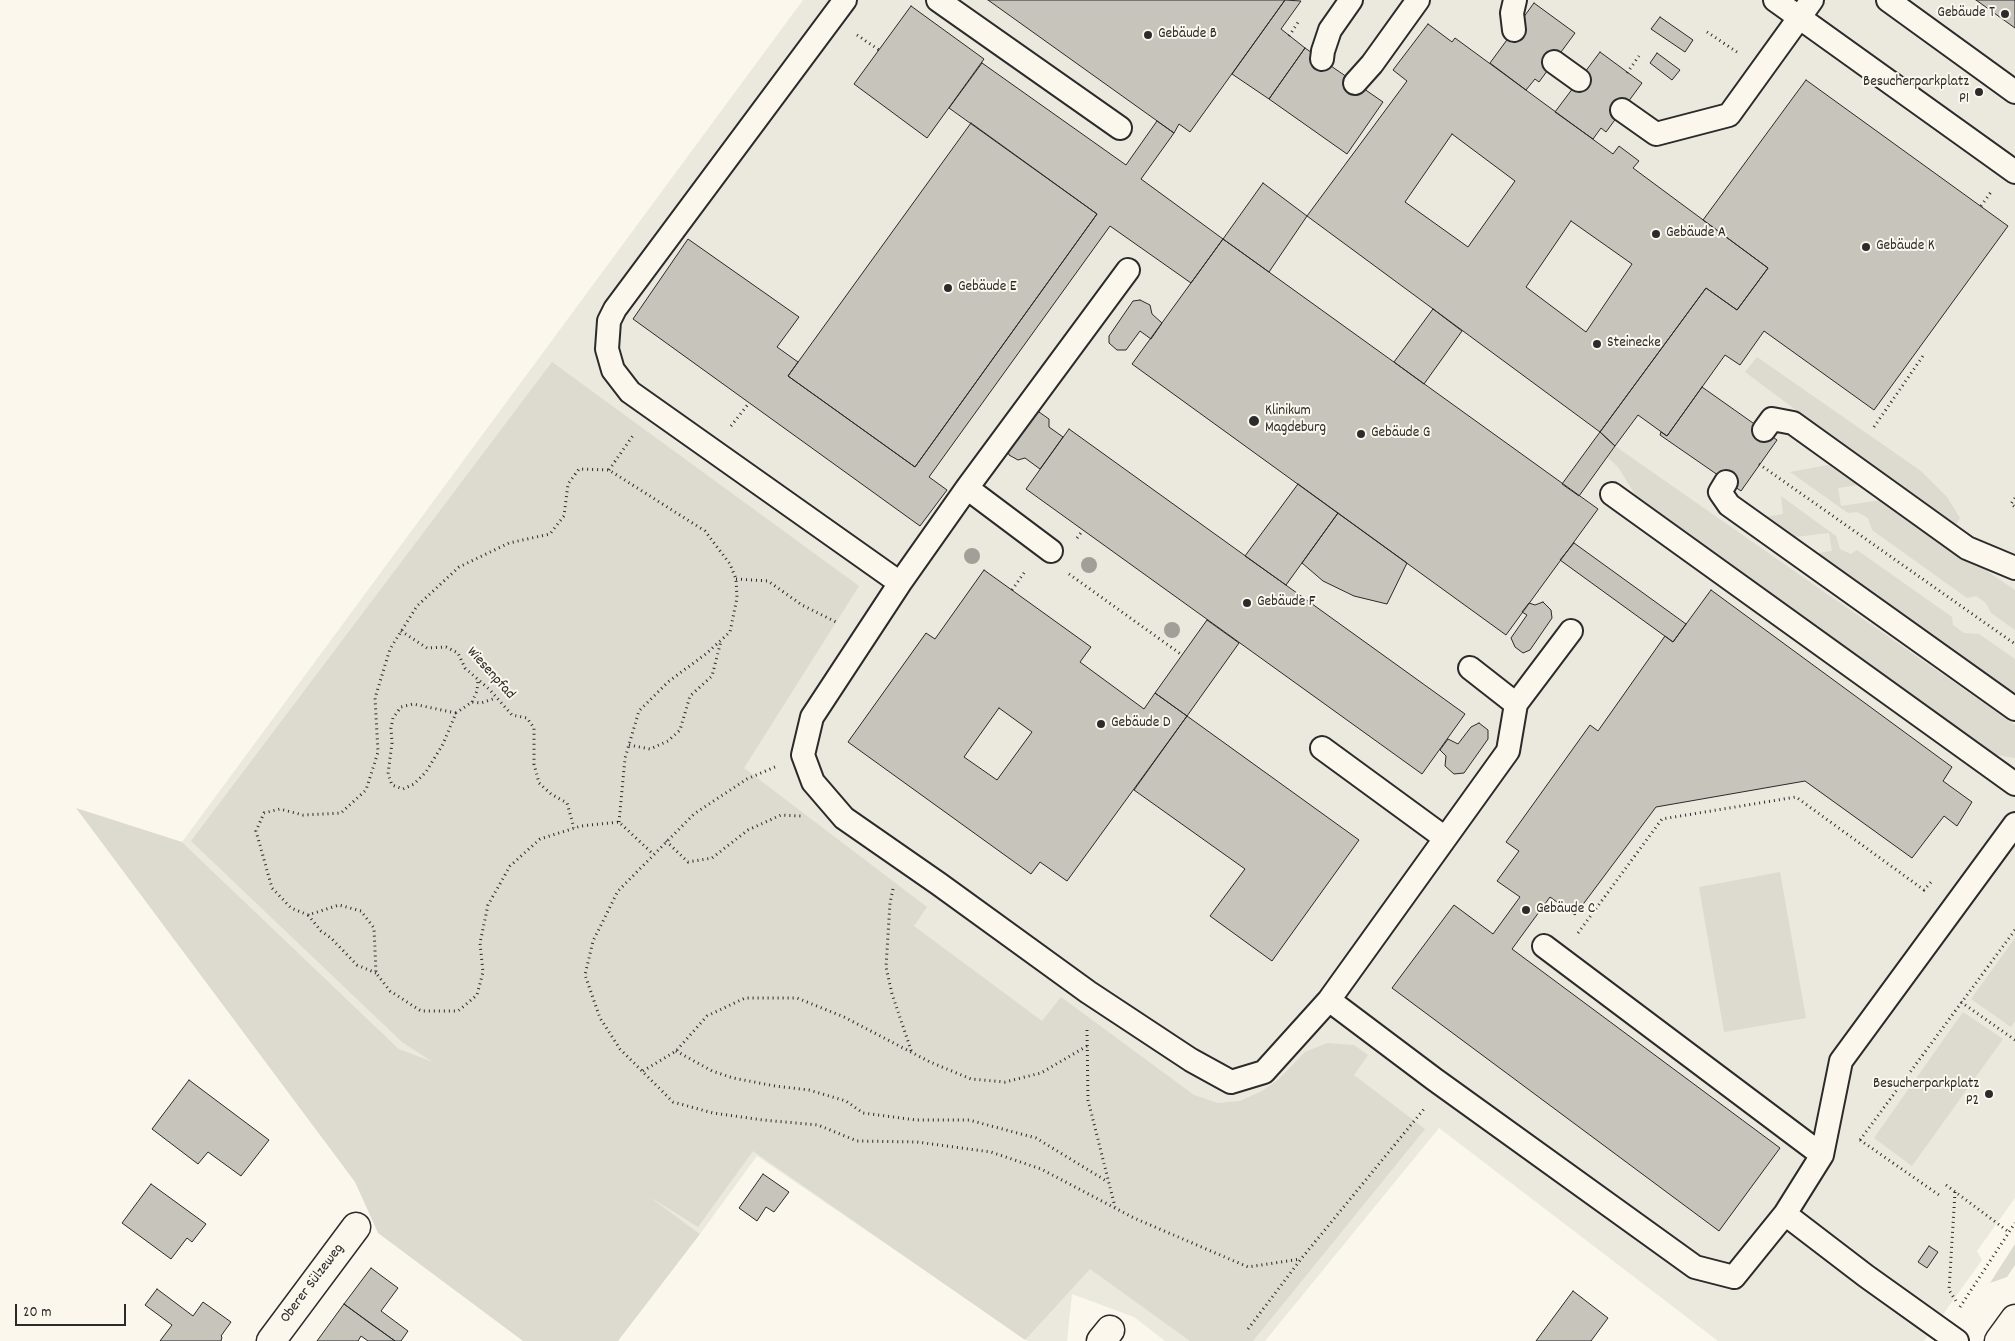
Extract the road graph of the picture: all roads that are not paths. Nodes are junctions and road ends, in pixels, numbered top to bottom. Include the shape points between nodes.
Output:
1 (845, 0) edge
2 (938, 0) edge
3 (1351, 0) edge
4 (1418, 0) edge
5 (1515, 0) edge
6 (1775, 0) edge
7 (1888, 0) edge
8 (1806, 9) edge
9 (1514, 30) dead end
10 (1322, 59) dead end
11 (1554, 62) dead end
12 (1579, 80) dead end
13 (1355, 83) dead end
14 (2015, 92) edge
15 (1622, 110) dead end
16 (1120, 128) dead end
17 (2015, 172) edge
18 (1128, 270) dead end
19 (1764, 430) dead end
20 (1726, 482) dead end
21 (967, 488) junction
22 (1612, 494) dead end
23 (1051, 551) dead end
24 (2015, 568) edge
25 (900, 583) junction
26 (1571, 631) dead end
27 (1470, 668) dead end
28 (1516, 704) junction
29 (2015, 709) edge
30 (1322, 748) dead end
31 (2015, 784) edge
32 (2015, 824) edge
33 (1445, 838) junction
34 (1552, 952) road end
35 (1328, 1000) junction
36 (1822, 1155) junction
37 (1785, 1214) junction
38 (356, 1227) dead end
39 (2015, 1319) edge
40 (271, 1341) edge
41 (1957, 1341) edge
42 (1999, 1341) edge

1 - 25 lane via 615,309 609,321 606,349 613,370 630,392
2 - 16 lane
3 - 10 lane via 1330,30
4 - 13 lane
5 - 9 lane via 1512,13
6 - 8 lane
7 - 14 lane
8 - 15 lane via 1729,115 1656,134
8 - 17 lane
11 - 12 lane
18 - 21 lane
19 - 24 lane via 1772,419 1793,423 1967,548
20 - 29 lane via 1720,492 1729,505
21 - 23 lane
21 - 25 lane
22 - 31 lane
25 - 35 lane via 812,717 803,755 813,782 844,818 1088,992 1191,1060 1231,1082 1264,1072
26 - 28 lane
27 - 28 lane
28 - 33 lane via 1508,751
30 - 33 lane
32 - 36 lane via 1841,1061
33 - 35 lane
34 - 36 lane
35 - 37 lane via 1695,1267 1734,1277
36 - 37 lane
37 - 41 lane
38 - 40 street, Oberer Sülzeweg
39 - 42 street

